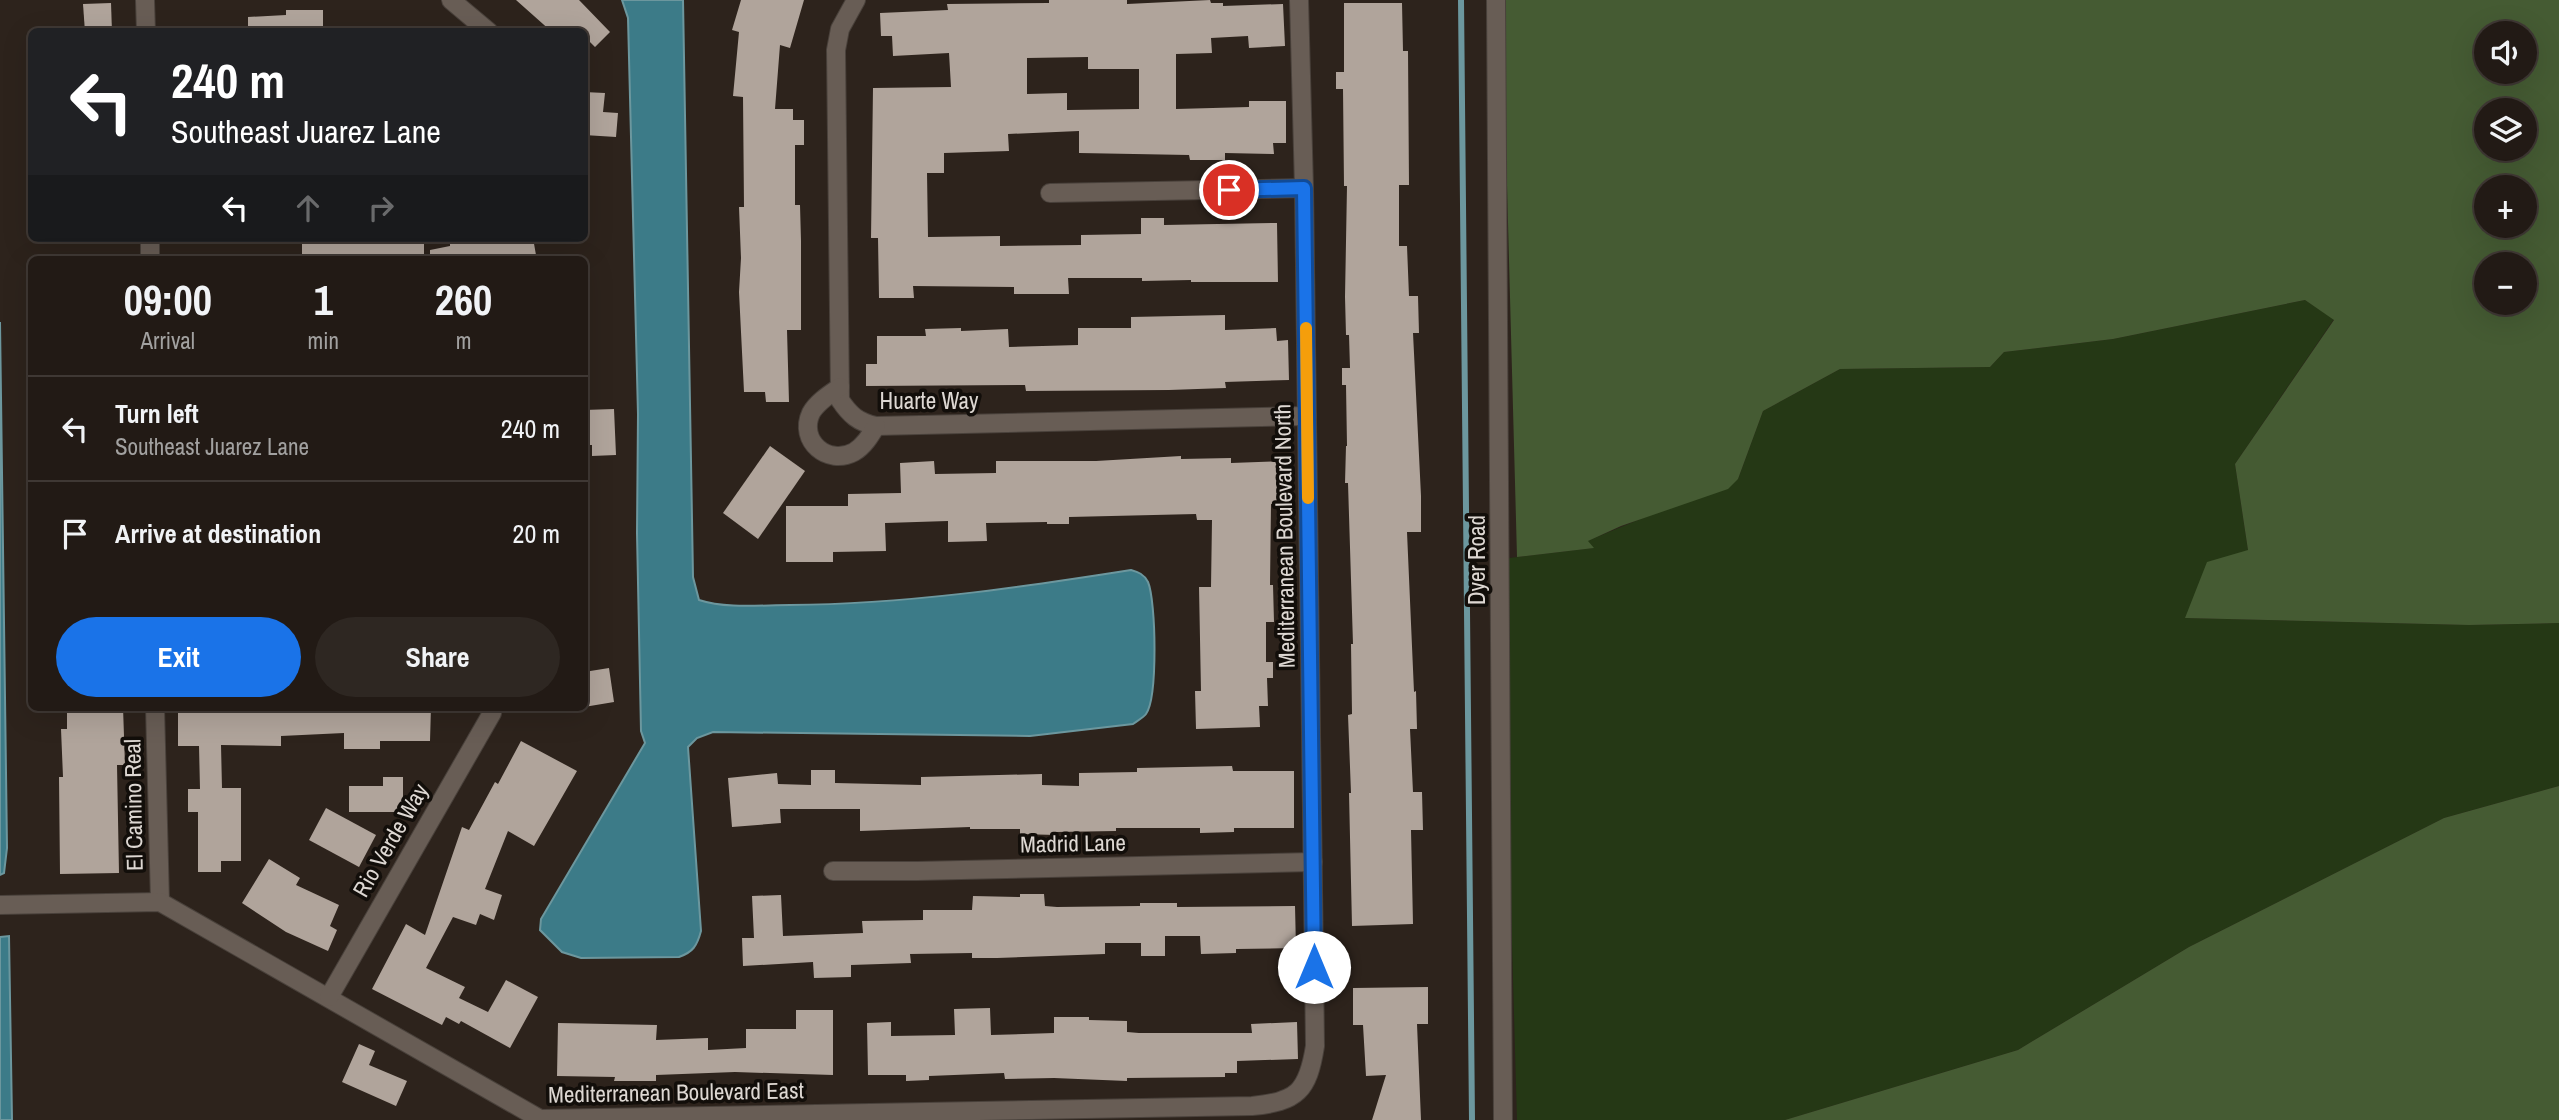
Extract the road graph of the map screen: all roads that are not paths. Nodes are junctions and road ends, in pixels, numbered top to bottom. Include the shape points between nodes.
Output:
1 (145, 0) edge
2 (451, 0) edge
3 (856, 0) edge
4 (1299, 0) edge
5 (1496, 0) edge
6 (146, 28) edge
7 (484, 28) edge
8 (1304, 188) junction
9 (1050, 193) dead end
10 (840, 387) junction
11 (1307, 416) junction
12 (876, 426) junction
13 (155, 711) edge
14 (492, 711) edge
15 (1313, 862) junction
16 (833, 871) dead end
17 (160, 902) junction
18 (0, 905) edge
19 (329, 997) junction
20 (1311, 1070) joint
21 (539, 1120) edge
22 (1503, 1120) edge

1 - 6 street
2 - 7 street
3 - 10 street, Huarte Way via 840,29 836,50
4 - 8 street, Mediterranean Boulevard North
5 - 22 street, Dyer Road
8 - 9 street
8 - 11 street, Mediterranean Boulevard North
10 - 12 street, Huarte Way via 840,400 847,411 860,423
10 - 12 street via 812,412 808,438 815,448 836,456 851,454
11 - 12 street, Huarte Way
11 - 15 street, Mediterranean Boulevard North
13 - 17 street, El Camino Real
14 - 19 street, Rio Verde Way
15 - 16 street, Madrid Lane
15 - 20 street, Mediterranean Boulevard North via 1315,1046
17 - 18 street
17 - 19 street, Mediterranean Boulevard East
19 - 21 street, Mediterranean Boulevard East
20 - 21 street, Mediterranean Boulevard East via 1292,1097 1252,1106

